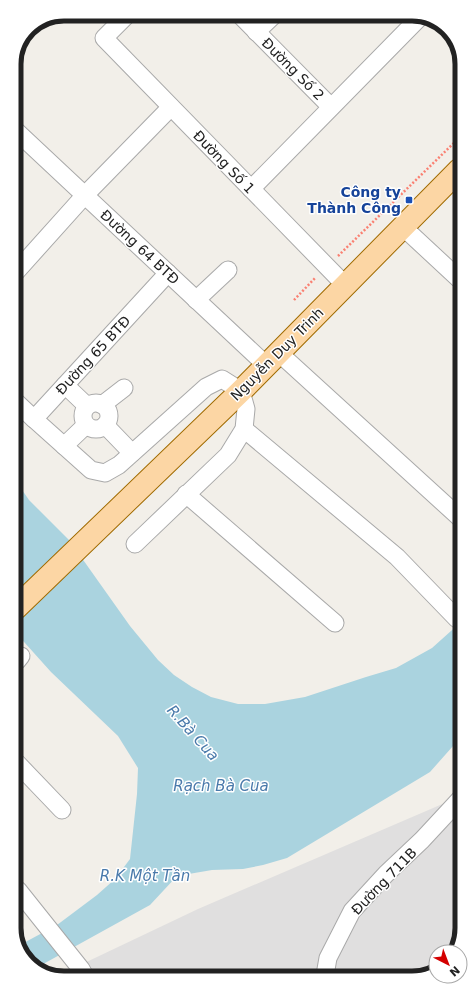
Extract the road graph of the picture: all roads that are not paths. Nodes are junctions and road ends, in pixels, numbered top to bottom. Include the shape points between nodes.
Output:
1 (121, 21) edge
2 (245, 21) edge
3 (268, 21) edge
4 (416, 21) edge
5 (256, 32) junction
6 (171, 107) junction
7 (331, 107) junction
8 (21, 136) edge
9 (455, 174) edge
10 (251, 189) junction
11 (85, 195) junction
12 (403, 227) junction
13 (21, 266) edge
14 (228, 270) dead end
15 (168, 273) junction
16 (455, 275) edge
17 (345, 285) junction
18 (196, 300) junction
19 (272, 359) junction
20 (65, 385) junction
21 (124, 388) dead end
22 (241, 391) junction
23 (95, 406) junction
24 (21, 407) edge
25 (34, 419) junction
26 (86, 425) junction
27 (105, 425) junction
28 (244, 429) junction
29 (64, 446) junction
30 (132, 453) junction
31 (186, 494) junction
32 (455, 514) edge
33 (135, 544) dead end
34 (21, 603) edge
35 (455, 617) edge
36 (335, 624) dead end
37 (21, 767) edge
38 (455, 804) edge
39 (62, 810) dead end
40 (21, 894) edge
41 (82, 971) edge
42 (326, 971) edge

1 - 6 street, Đường Số 1 via 104,38
2 - 5 street, Đường Số 2
3 - 5 street
4 - 7 street
5 - 7 street, Đường Số 2
6 - 10 street, Đường Số 1
6 - 11 street
7 - 10 street
8 - 11 street, Đường 64 BTĐ
9 - 12 main road, Nguyễn Duy Trinh
10 - 17 street, Đường Số 1
11 - 13 street
11 - 15 street, Đường 64 BTĐ
12 - 16 street
12 - 17 main road, Nguyễn Duy Trinh
14 - 18 street
15 - 18 street, Đường 64 BTĐ
15 - 20 street, Đường 65 BTĐ
17 - 19 main road, Nguyễn Duy Trinh
18 - 19 street, Đường 64 BTĐ
19 - 22 main road, Nguyễn Duy Trinh
19 - 32 street, Đường 64 BTĐ
20 - 23 street
20 - 25 street, Đường 65 BTĐ
21 - 23 street
22 - 28 street via 246,409
22 - 30 street via 222,379 206,388
22 - 34 main road, Nguyễn Duy Trinh
23 - 26 street via 84,412 83,419
23 - 27 street via 107,411
24 - 25 street
25 - 29 street
26 - 27 street via 92,429 99,429
26 - 29 street
27 - 30 street
28 - 31 street via 228,455
28 - 35 street via 397,557
29 - 30 street via 91,470 105,473
31 - 33 street
31 - 36 street
37 - 39 street
38 - 42 street, Đường 711B via 352,911 328,958
40 - 41 street

